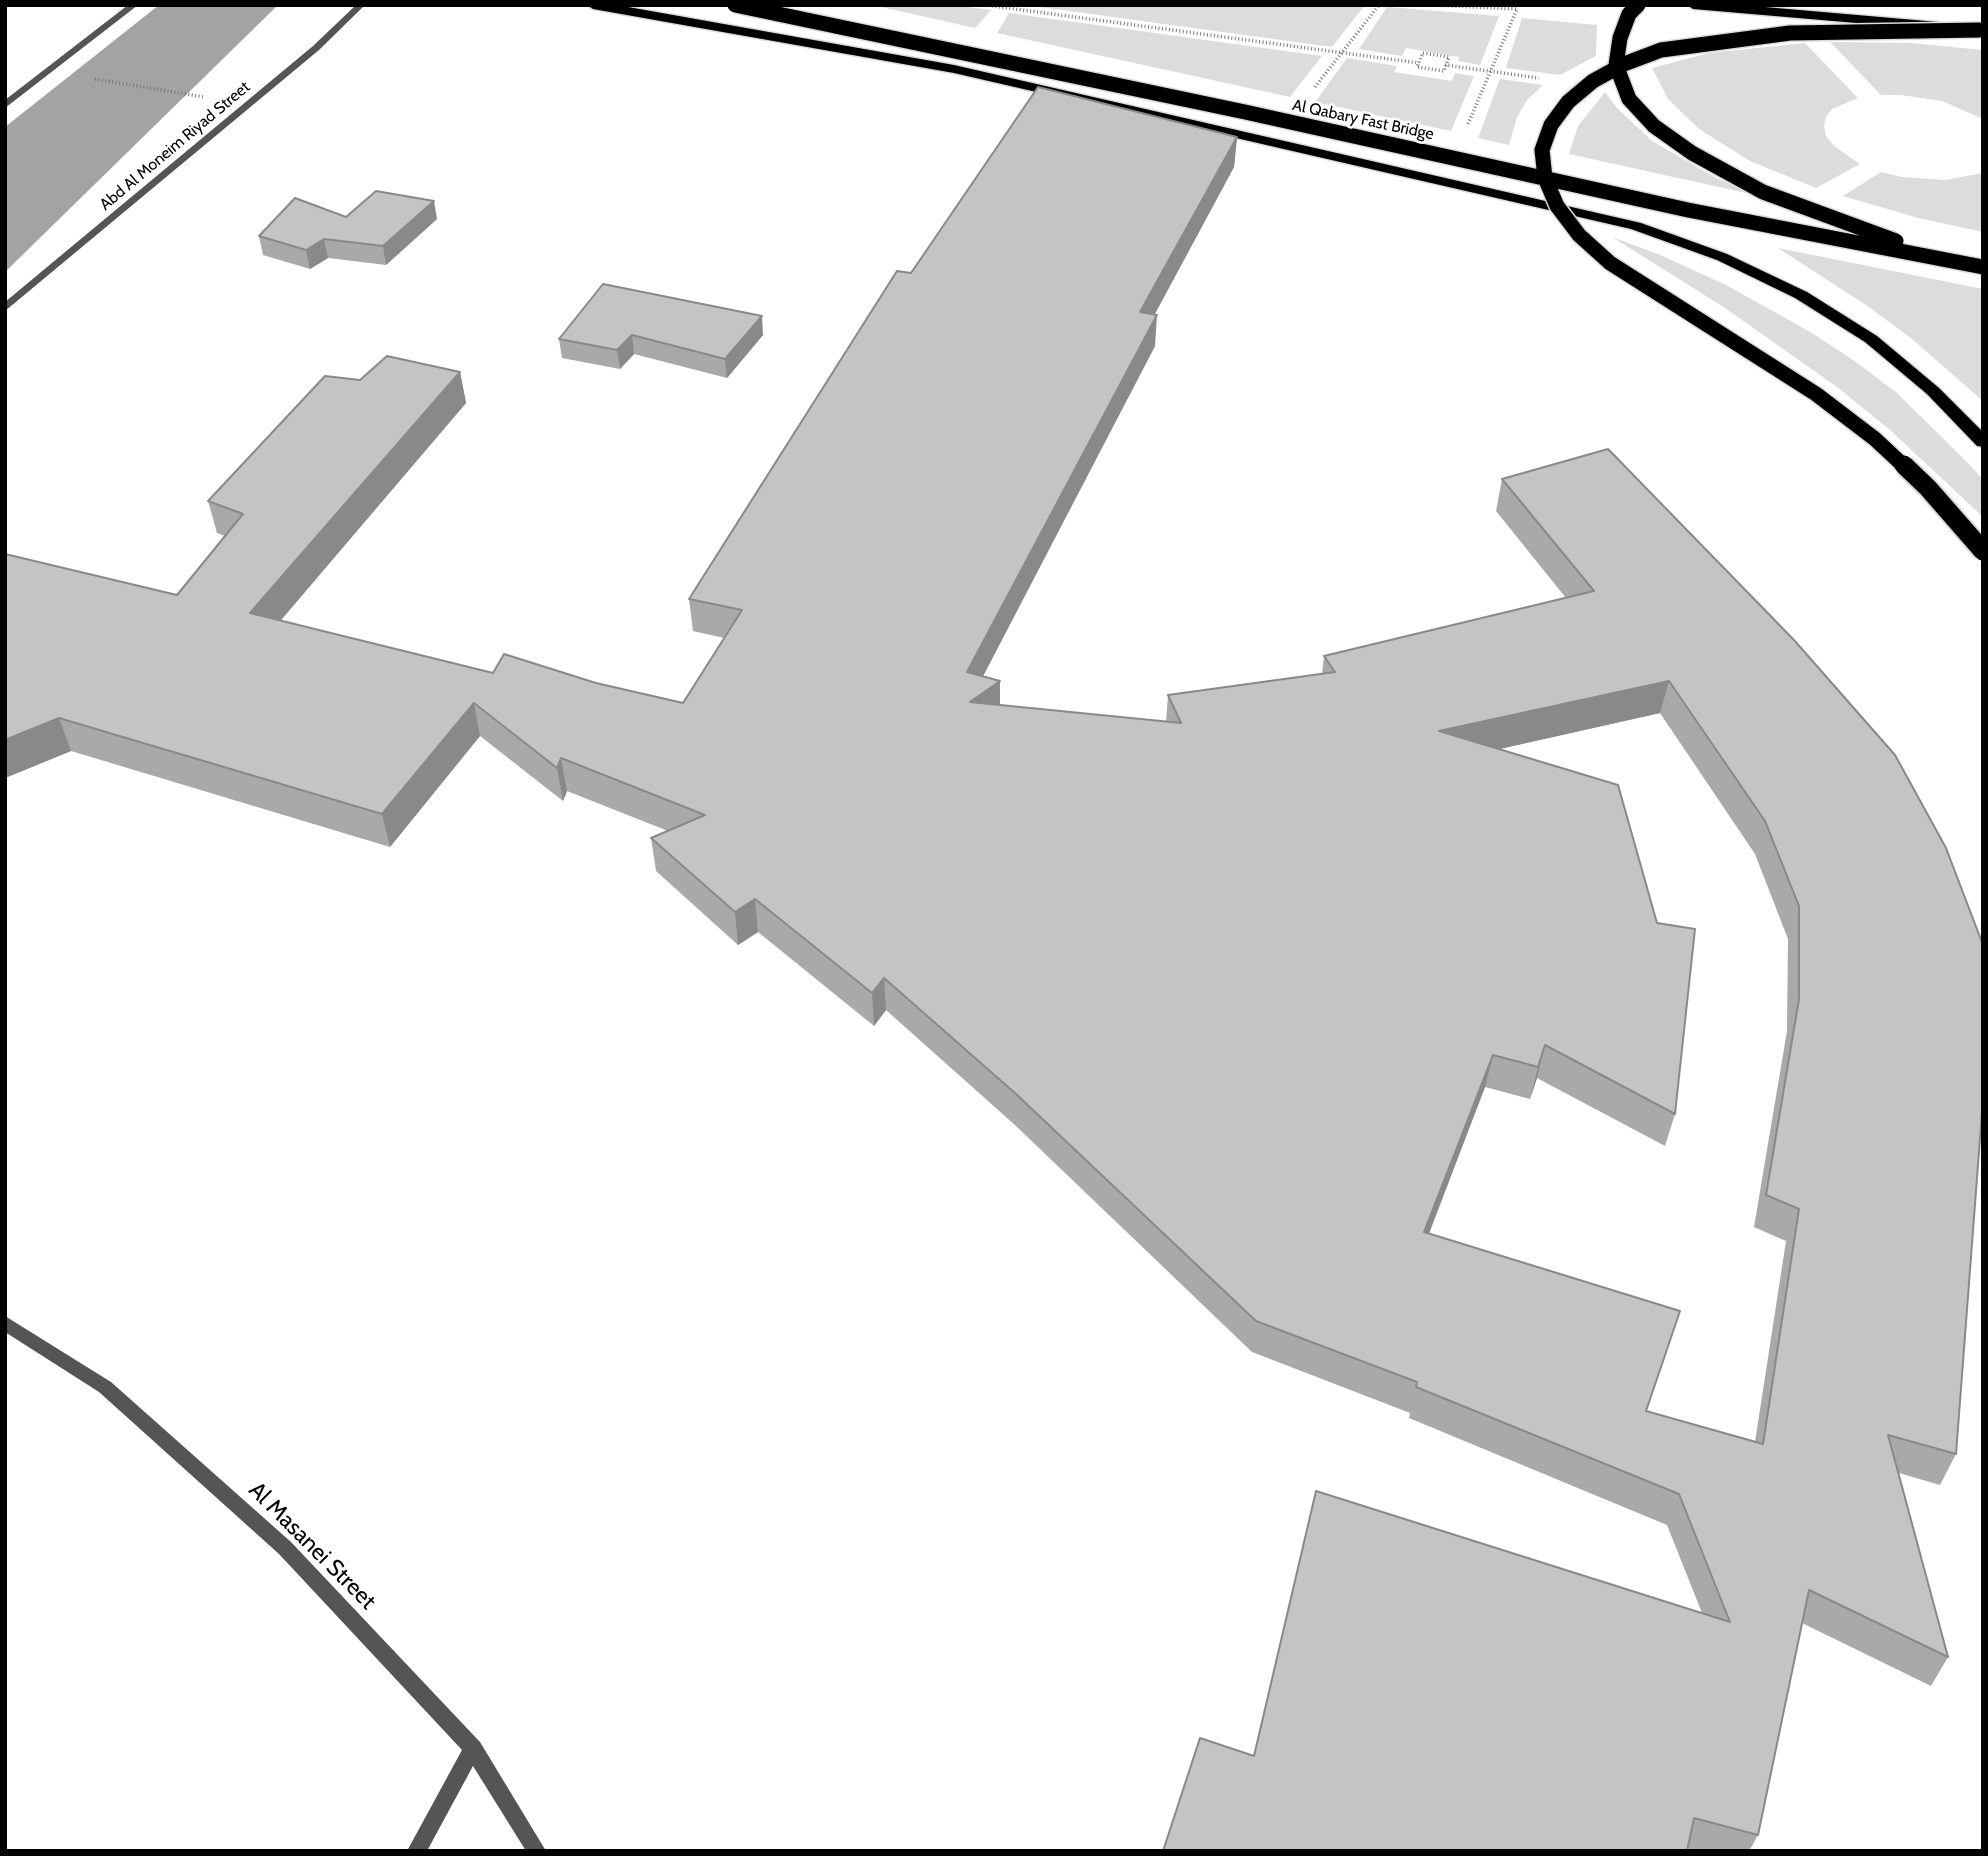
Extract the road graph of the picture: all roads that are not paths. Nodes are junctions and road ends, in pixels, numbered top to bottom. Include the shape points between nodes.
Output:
1 (134, 5) edge
2 (361, 5) edge
3 (593, 5) edge
4 (735, 5) edge
5 (1638, 5) edge
6 (1693, 5) edge
7 (1982, 30) edge
8 (5, 105) edge
9 (1954, 262) junction
10 (1983, 267) edge
11 (5, 308) edge
12 (1983, 442) edge
13 (1983, 551) edge
14 (5, 1323) edge
15 (473, 1748) junction
16 (416, 1851) edge
17 (537, 1851) edge

1 - 8 lane
2 - 11 lane, Abd Al Moneim Riyad Street via 316,48
3 - 12 highway via 954,69 1636,226 1723,257 1801,295 1871,339 1933,391
4 - 9 highway, Al Qabary Fast Bridge, bridge via 1701,213
5 - 9 highway, bridge via 1629,14 1620,38 1616,65 1629,99 1654,126 1763,192
6 - 7 highway, bridge
7 - 13 highway, bridge via 1790,33 1661,50 1624,64 1585,88 1552,125 1542,150 1545,178 1557,206 1578,235 1610,263 1816,394 1875,439 1928,488
9 - 10 highway, Al Qabary Fast Bridge, bridge
14 - 15 lane, Al Masanei Street via 105,1387 285,1548
15 - 16 lane
15 - 17 lane, Al Masanei Street

